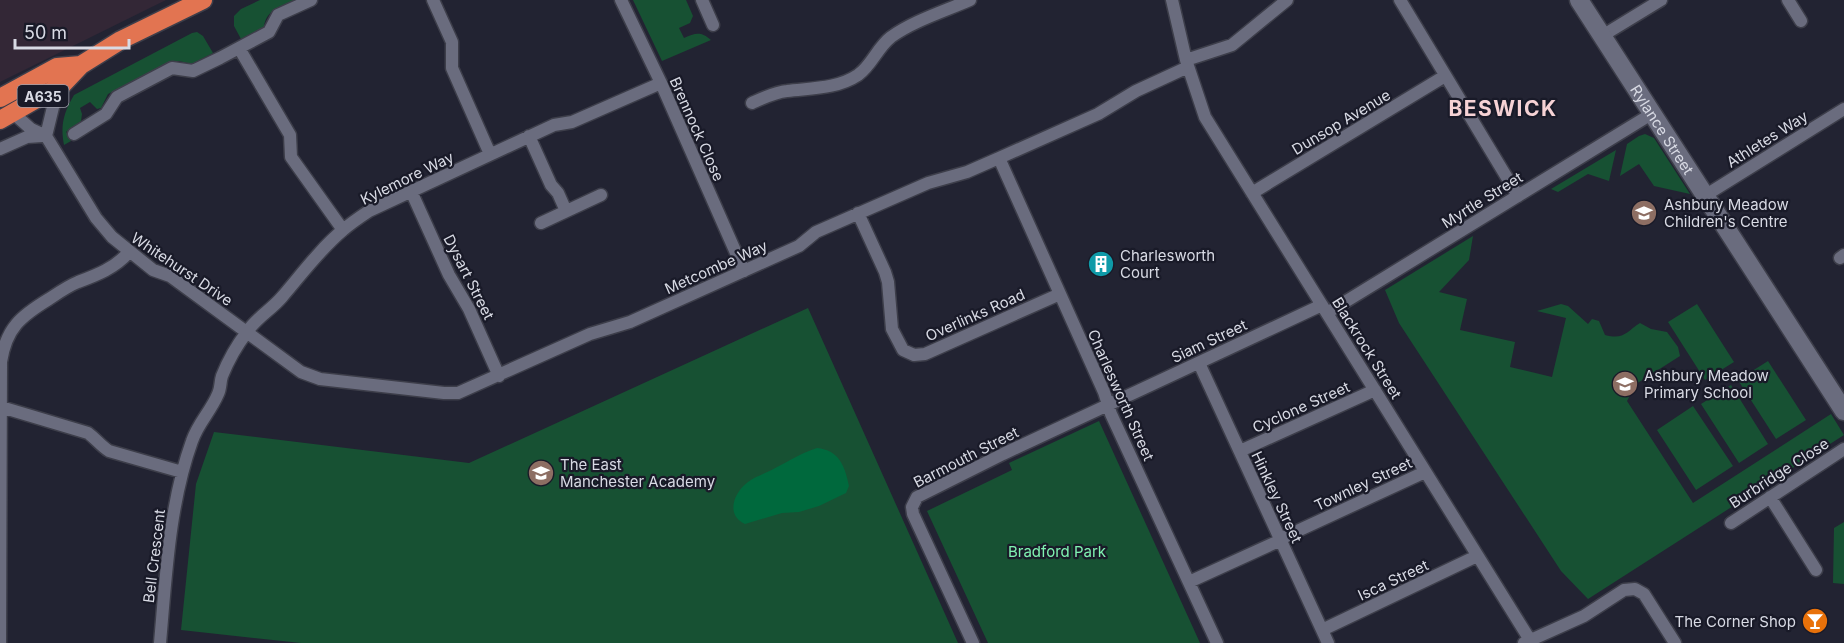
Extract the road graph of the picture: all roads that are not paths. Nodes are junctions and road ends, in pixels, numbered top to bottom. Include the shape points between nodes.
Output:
1 (203, 0) edge
2 (311, 0) edge
3 (433, 0) edge
4 (621, 0) edge
5 (702, 0) edge
6 (970, 0) edge
7 (1172, 0) edge
8 (1287, 0) edge
9 (1400, 0) edge
10 (1579, 0) edge
11 (1661, 0) edge
12 (1788, 0) edge
13 (1801, 21) dead end
14 (713, 25) dead end
15 (1602, 36) junction
16 (239, 48) junction
17 (1187, 64) junction
18 (81, 65) junction
19 (1445, 76) junction
20 (661, 83) junction
21 (63, 84) junction
22 (0, 98) edge
23 (752, 103) dead end
24 (1844, 109) edge
25 (1653, 112) junction
26 (7, 117) edge
27 (74, 134) dead end
28 (46, 136) junction
29 (529, 136) junction
30 (0, 149) edge
31 (490, 154) junction
32 (999, 158) junction
33 (411, 191) junction
34 (1252, 193) junction
35 (601, 195) dead end
36 (1706, 195) junction
37 (1518, 196) junction
38 (566, 211) junction
39 (858, 213) junction
40 (541, 223) dead end
41 (343, 230) junction
42 (129, 252) junction
43 (744, 271) junction
44 (1060, 294) junction
45 (1325, 309) junction
46 (247, 332) junction
47 (1199, 363) junction
48 (499, 376) junction
49 (1375, 390) junction
50 (1108, 405) junction
51 (1, 407) edge
52 (1844, 411) edge
53 (1844, 448) edge
54 (1240, 451) junction
55 (182, 472) junction
56 (1425, 472) junction
57 (1770, 497) junction
58 (1731, 523) dead end
59 (1280, 539) junction
60 (1478, 556) junction
61 (1816, 570) dead end
62 (1189, 582) junction
63 (1322, 630) junction
64 (1527, 642) edge
65 (0, 643) edge
66 (160, 643) edge
67 (973, 643) edge
68 (1217, 643) edge
69 (1328, 643) edge
70 (1675, 643) edge

1 - 18 highway, A635 via 121,40
2 - 16 street via 279,15 269,32
3 - 31 street via 452,42 452,68
4 - 20 street, Brennock Close
5 - 14 street
6 - 23 street via 902,30 885,43 858,75 837,85 785,91
7 - 17 street, Blackrock Street
8 - 17 street, Metcombe Way via 1232,45
9 - 19 street
10 - 15 street, Rylance Street
11 - 15 street
12 - 13 street
15 - 25 street, Rylance Street
16 - 27 street via 193,71 172,68 117,98 106,114
16 - 41 street via 290,135 291,157
17 - 32 street, Metcombe Way via 1098,114
17 - 34 street, Blackrock Street via 1205,117
18 - 21 highway, A635
18 - 22 highway, A635 via 57,67
19 - 34 street, Dunsop Avenue
19 - 37 street
20 - 29 street, Kylemore Way via 572,122
20 - 43 street, Brennock Close
21 - 26 highway, A635
21 - 28 street via 48,119
24 - 36 street, Athletes Way
25 - 36 street, Rylance Street
25 - 37 street, Myrtle Street
26 - 28 street, Whitehurst Drive
28 - 30 street via 27,137
28 - 42 street, Whitehurst Drive via 96,218
29 - 31 street, Kylemore Way
29 - 38 street
31 - 33 street, Kylemore Way
32 - 39 street, Metcombe Way
32 - 44 street, Charlesworth Street
33 - 41 street, Kylemore Way via 369,211
33 - 48 street, Dysart Street
34 - 45 street, Blackrock Street
35 - 38 street
36 - 52 street, Rylance Street
37 - 45 street, Myrtle Street
38 - 40 street
39 - 43 street, Metcombe Way
39 - 44 street, Overlinks Road via 888,282 892,329 903,350 914,355 925,354
41 - 46 street, Kylemore Way
42 - 46 street, Whitehurst Drive via 153,270 170,276
42 - 51 street via 110,269 75,283 18,320 3,347
43 - 48 street, Metcombe Way
44 - 50 street, Charlesworth Street
45 - 47 street, Siam Street
45 - 49 street, Blackrock Street
46 - 48 street, Metcombe Way via 301,372 320,379 458,393
46 - 55 street, Kylemore Way via 227,363 220,391 200,421
47 - 50 street, Siam Street
47 - 54 street, Hinkley Street
49 - 54 street, Cyclone Street
49 - 56 street, Blackrock Street
50 - 62 street, Charlesworth Street
50 - 67 street, Barmouth Street via 923,492 913,502 913,514
51 - 55 street via 88,433 109,451
51 - 65 street
53 - 57 street, Burbridge Close
54 - 59 street, Hinkley Street
55 - 66 street, Bell Crescent via 166,570
56 - 59 street, Townley Street
56 - 60 street, Blackrock Street
57 - 58 street, Burbridge Close
57 - 61 street
59 - 62 street, Townley Street
59 - 63 street, Hinkley Street
60 - 63 street, Isca Street
60 - 64 street, Blackrock Street
62 - 68 street, Charlesworth Street
63 - 69 street, Hinkley Street
64 - 70 street via 1584,616 1624,591 1635,589 1644,594

